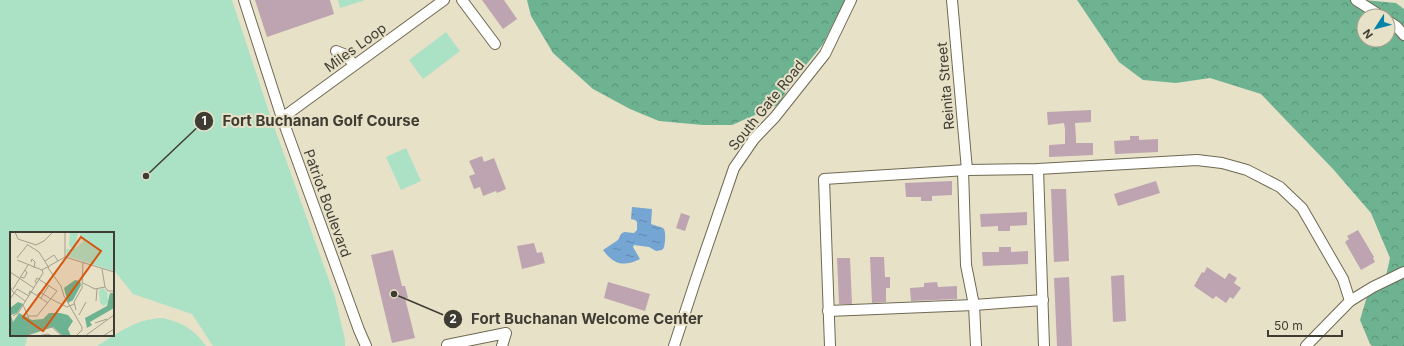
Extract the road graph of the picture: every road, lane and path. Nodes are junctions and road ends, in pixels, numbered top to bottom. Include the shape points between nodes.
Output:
1 (244, 0) edge
2 (462, 0) edge
3 (851, 0) edge
4 (952, 0) edge
5 (1356, 0) edge
6 (440, 1) edge
7 (1368, 8) edge
8 (1396, 26) edge
9 (1404, 35) edge
10 (495, 44) dead end
11 (336, 51) dead end
12 (354, 66) junction
13 (282, 118) junction
14 (1038, 169) junction
15 (965, 170) junction
16 (1404, 272) edge
17 (1043, 300) junction
18 (1350, 301) junction
19 (974, 305) junction
20 (828, 311) junction
21 (366, 346) edge
22 (448, 346) edge
23 (502, 346) edge
24 (674, 346) edge
25 (830, 346) edge
26 (976, 346) edge
27 (1044, 346) edge
28 (1306, 346) edge

1 - 13 street, Patriot Boulevard
2 - 10 street
3 - 24 street, South Gate Road via 825,54 775,117 754,139 734,168
4 - 15 street, Reinita Street
5 - 7 street
6 - 12 street, Miles Loop
8 - 9 street
11 - 12 street via 346,56
12 - 13 street, Miles Loop
13 - 21 street, Patriot Boulevard
14 - 15 street
14 - 17 street
14 - 18 street via 1197,160 1247,170 1280,187 1302,208 1343,279
15 - 19 street, Reinita Street via 966,265
15 - 20 street via 824,179
16 - 18 street
17 - 19 street
17 - 27 street
18 - 28 street
19 - 20 street
19 - 26 street, Reinita Street
20 - 25 street
22 - 23 street via 506,333

